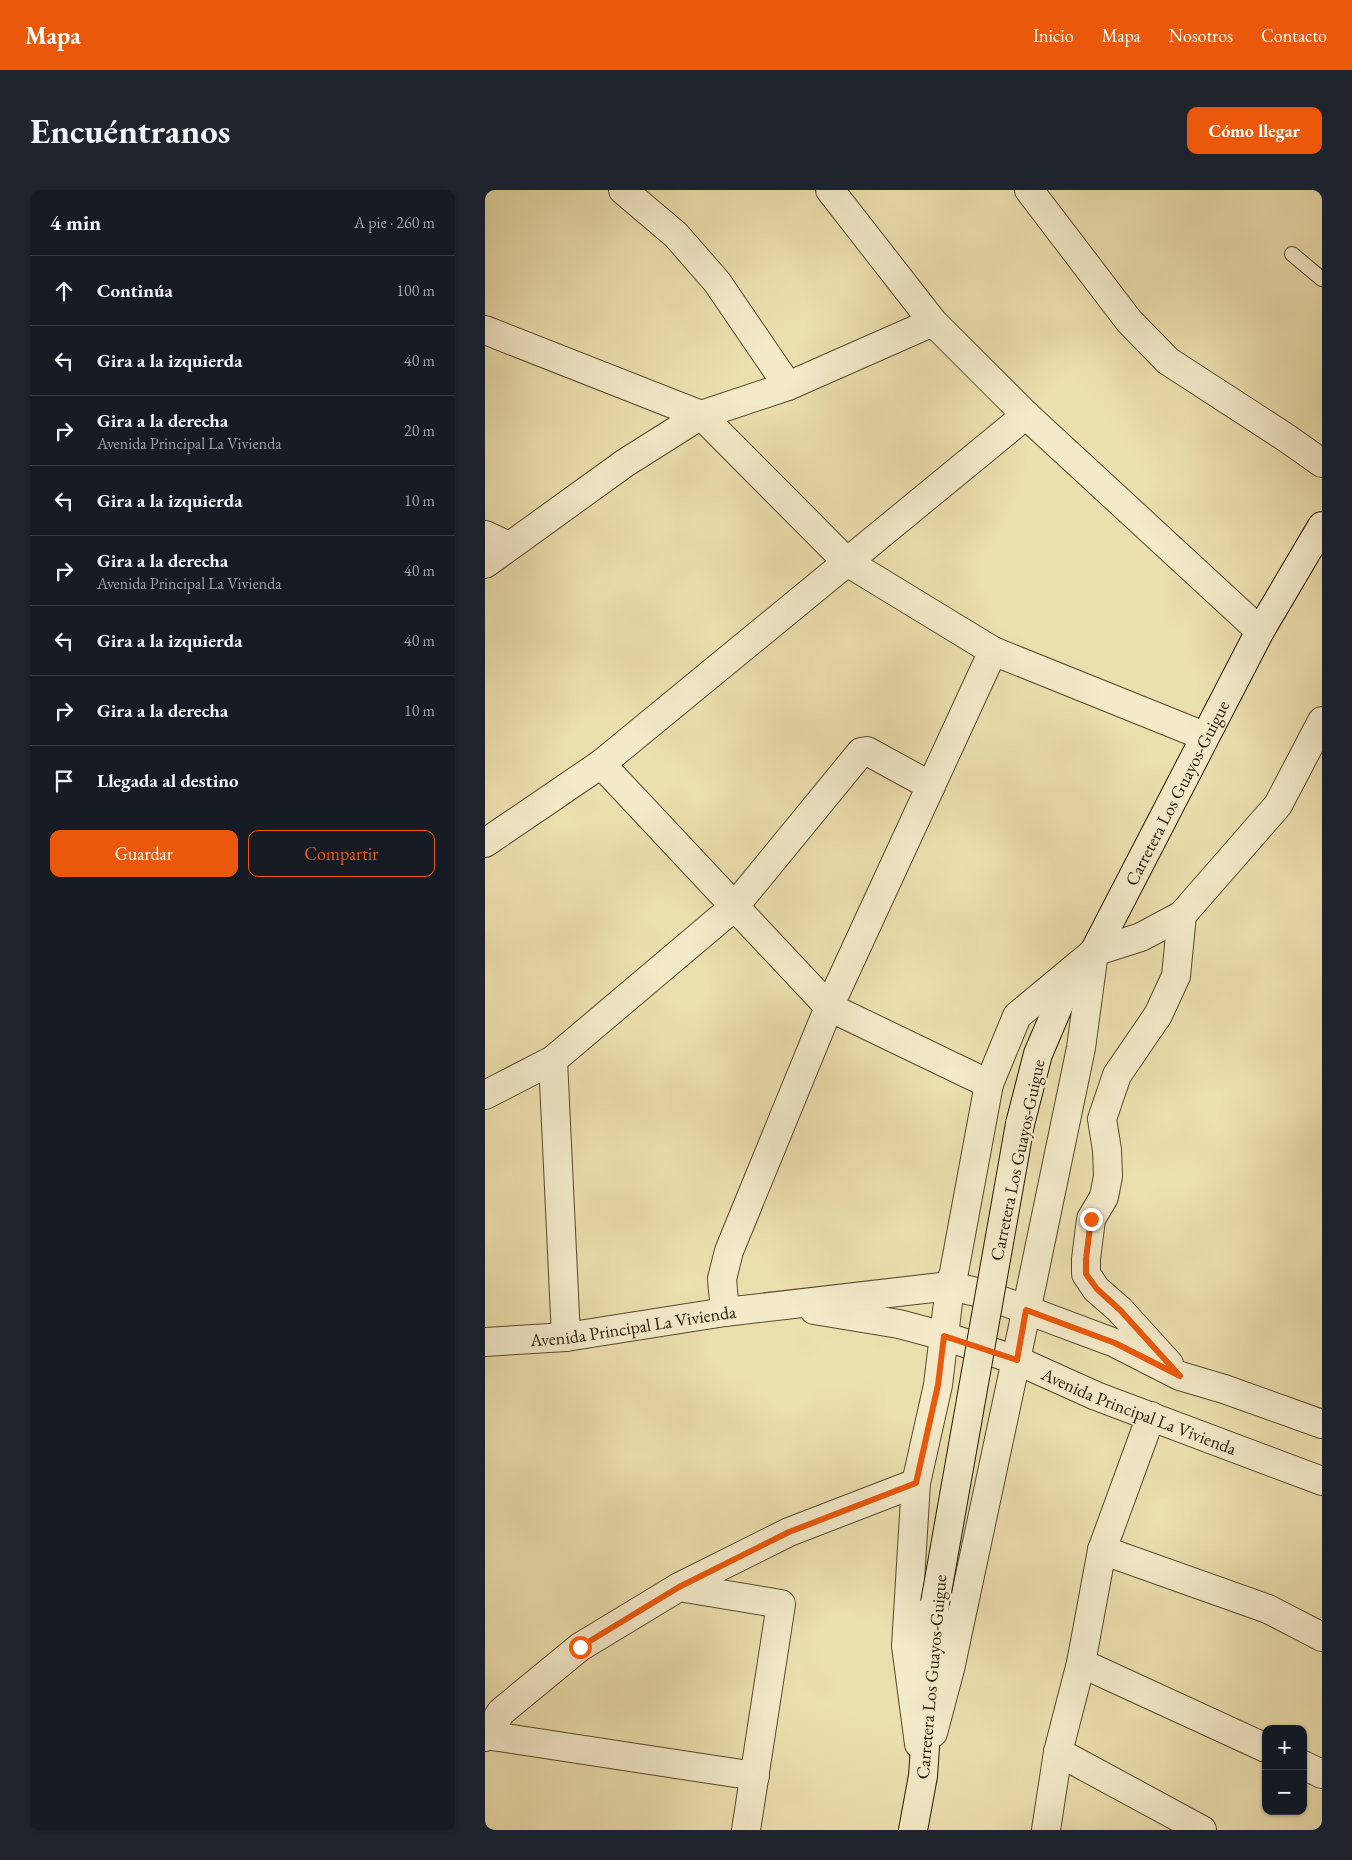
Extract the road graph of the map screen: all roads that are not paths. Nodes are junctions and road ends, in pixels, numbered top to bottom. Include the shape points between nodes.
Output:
1 (623, 190) edge
2 (830, 190) edge
3 (1029, 190) edge
4 (1292, 254) dead end
5 (1322, 279) edge
6 (933, 322) junction
7 (485, 330) edge
8 (788, 386) junction
9 (701, 415) junction
10 (1026, 415) junction
11 (1322, 463) edge
12 (1322, 526) edge
13 (497, 540) edge
14 (847, 562) junction
15 (485, 564) edge
16 (1260, 631) junction
17 (993, 651) junction
18 (1322, 721) edge
19 (1204, 736) junction
20 (601, 764) junction
21 (931, 786) junction
22 (485, 843) edge
23 (734, 907) junction
24 (1182, 915) junction
25 (1094, 952) junction
26 (829, 1007) junction
27 (553, 1060) junction
28 (989, 1084) junction
29 (485, 1095) edge
30 (950, 1286) junction
31 (780, 1305) junction
32 (1026, 1310) junction
33 (725, 1312) junction
34 (944, 1336) junction
35 (566, 1337) junction
36 (485, 1342) edge
37 (1017, 1360) junction
38 (1180, 1376) junction
39 (1151, 1416) junction
40 (1322, 1424) edge
41 (1322, 1482) edge
42 (916, 1483) junction
43 (1102, 1550) junction
44 (679, 1587) junction
45 (1322, 1637) edge
46 (1081, 1663) junction
47 (486, 1736) edge
48 (1262, 1746) edge
49 (1058, 1752) junction
50 (1307, 1767) edge
51 (1322, 1774) edge
52 (755, 1776) junction
53 (923, 1776) junction
54 (746, 1830) edge
55 (913, 1830) edge
56 (1046, 1830) edge
57 (1202, 1830) edge

1 - 8 street via 676,235 717,282
2 - 6 street
3 - 11 street via 1129,321 1168,361
4 - 5 lane
6 - 8 street
6 - 10 street
7 - 9 street
8 - 9 street
9 - 13 street
9 - 14 street
10 - 14 street
10 - 16 street
12 - 16 street, Carretera Los Guayos-Guigue
13 - 15 street
14 - 17 street
14 - 20 street
16 - 19 street, Carretera Los Guayos-Guigue
17 - 19 street
17 - 21 street
18 - 24 street via 1278,805
19 - 25 street, Carretera Los Guayos-Guigue
20 - 22 street
20 - 23 street
21 - 23 street via 867,752 861,752
21 - 26 street
23 - 26 street
23 - 27 street
24 - 25 street via 1141,937
24 - 38 street via 1176,976 1158,1015 1117,1075 1103,1119 1108,1176 1104,1197 1091,1219 1086,1259 1086,1274 1097,1289
25 - 28 street via 1017,1016
25 - 32 street via 1081,1048
25 - 53 street, Carretera Los Guayos-Guigue, bridge via 1067,986 1038,1054 1020,1124 935,1603
26 - 28 street
26 - 33 street via 729,1251 722,1280
27 - 29 street
27 - 35 street
28 - 30 street
30 - 31 street, Avenida Principal La Vivienda
30 - 32 street, Avenida Principal La Vivienda via 981,1293
30 - 34 street
31 - 33 street, Avenida Principal La Vivienda
31 - 34 street, Avenida Principal La Vivienda via 899,1324
32 - 37 street
32 - 38 street, Avenida Principal La Vivienda via 1115,1343
33 - 35 street, Avenida Principal La Vivienda
34 - 37 street, Avenida Principal La Vivienda
34 - 42 street via 938,1385
35 - 36 street, Avenida Principal La Vivienda
37 - 39 street, Avenida Principal La Vivienda via 1096,1396
37 - 53 street
38 - 40 street, Avenida Principal La Vivienda
39 - 41 street, Avenida Principal La Vivienda
39 - 43 street
42 - 44 street via 789,1532
42 - 53 street via 906,1646
43 - 45 street via 1268,1609
43 - 46 street
44 - 47 street via 580,1647 501,1712
44 - 52 street via 781,1604
46 - 48 street
46 - 49 street
47 - 52 street
49 - 56 street
49 - 57 street
50 - 51 street
52 - 54 street
53 - 55 street, Carretera Los Guayos-Guigue

